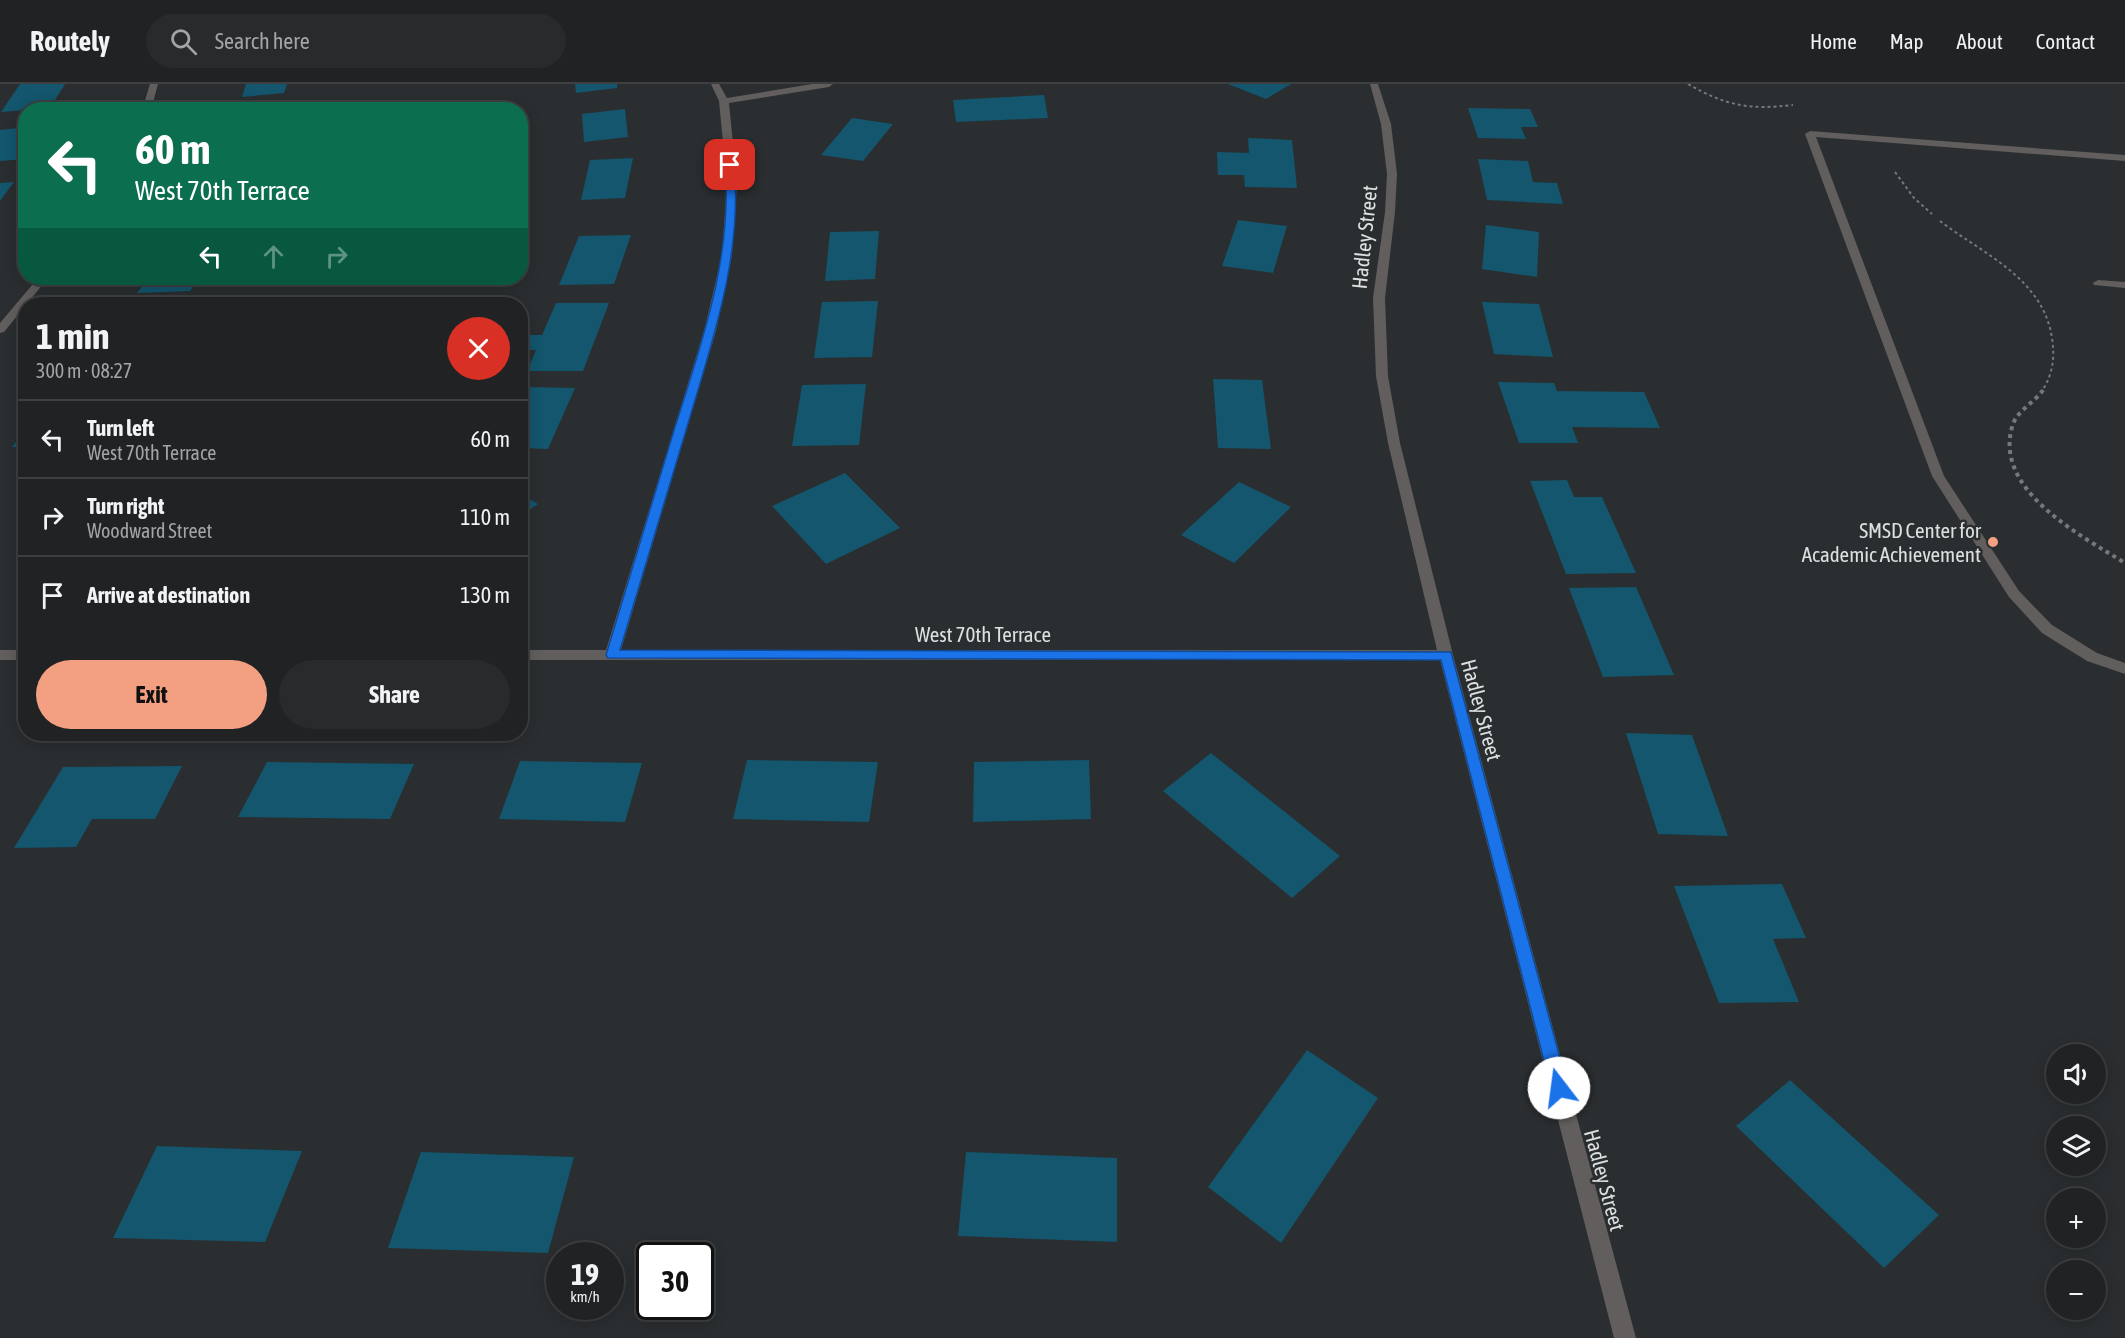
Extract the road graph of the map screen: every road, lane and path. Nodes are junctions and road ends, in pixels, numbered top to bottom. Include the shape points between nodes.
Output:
1 (154, 84) edge
2 (715, 84) edge
3 (829, 84) edge
4 (1374, 84) edge
5 (1689, 84) edge
6 (724, 101) junction
7 (148, 102) edge
8 (1802, 104) dead end
9 (2125, 158) edge
10 (1892, 168) dead end
11 (1932, 214) dead end
12 (1940, 221) dead end
13 (2098, 283) dead end
14 (37, 285) edge
15 (2125, 285) edge
16 (27, 297) edge
17 (18, 308) edge
18 (0, 330) edge
19 (2125, 563) edge
20 (0, 655) edge
21 (18, 655) edge
22 (528, 655) edge
23 (612, 655) junction
24 (1446, 655) junction
25 (2125, 669) edge
26 (1625, 1338) edge

1 - 7 street
2 - 6 street
3 - 6 street
4 - 24 street, Hadley Street via 1386,124 1392,174 1379,298 1382,376 1394,443
5 - 8 path via 1728,105 1757,109
6 - 23 street via 732,184 727,255 710,331
9 - 25 street via 1810,134 1938,476 2014,594 2047,629 2092,657
10 - 11 path via 1901,183
12 - 19 path via 2004,267 2036,295 2043,308 2053,342 2053,375 2044,391 2015,420 2008,438 2010,459 2022,484 2064,526
13 - 15 street
14 - 16 street
17 - 18 street
20 - 21 street
22 - 23 street, West 70th Terrace
23 - 24 street, West 70th Terrace
24 - 26 street, Hadley Street

